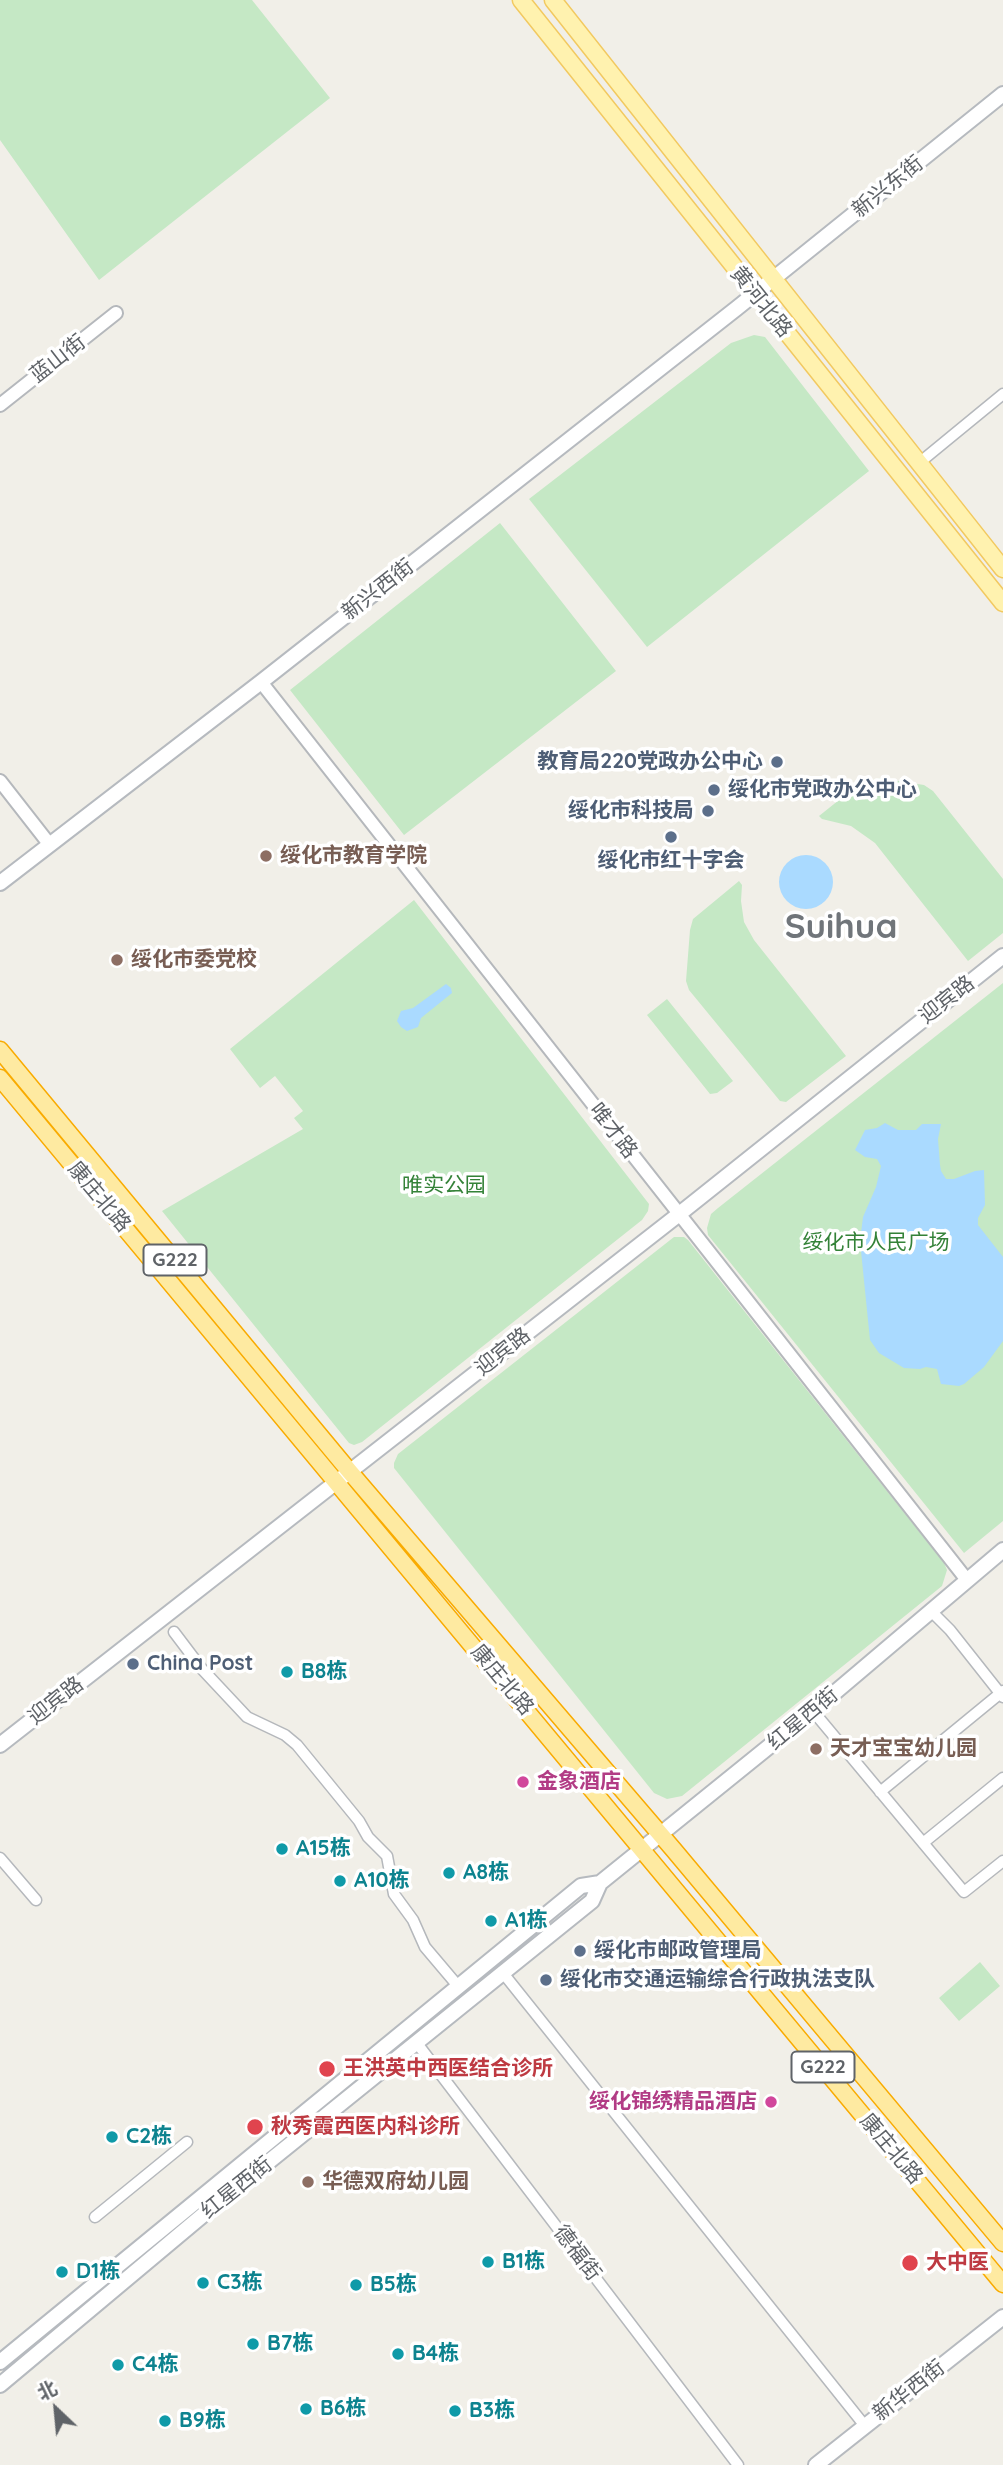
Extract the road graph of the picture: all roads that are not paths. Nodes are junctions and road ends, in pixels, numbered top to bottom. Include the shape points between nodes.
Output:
1 (521, 0) edge
2 (553, 0) edge
3 (1003, 94) edge
4 (772, 280) junction
5 (755, 294) junction
6 (116, 313) dead end
7 (1003, 394) edge
8 (0, 405) edge
9 (919, 463) junction
10 (1003, 569) edge
11 (1003, 603) edge
12 (261, 682) junction
13 (0, 781) edge
14 (50, 845) junction
15 (0, 883) edge
16 (1003, 956) edge
17 (0, 1050) edge
18 (0, 1078) edge
19 (678, 1215) junction
20 (350, 1472) junction
21 (337, 1482) junction
22 (1003, 1550) edge
23 (967, 1580) junction
24 (930, 1610) junction
25 (174, 1632) dead end
26 (1002, 1694) edge
27 (813, 1712) junction
28 (0, 1745) edge
29 (1003, 1778) edge
30 (880, 1792) junction
31 (662, 1835) junction
32 (923, 1843) junction
33 (643, 1850) junction
34 (0, 1858) edge
35 (1003, 1861) edge
36 (600, 1884) junction
37 (36, 1900) dead end
38 (502, 1973) junction
39 (458, 1986) junction
40 (406, 2029) junction
41 (416, 2042) junction
42 (187, 2142) dead end
43 (220, 2192) junction
44 (95, 2217) dead end
45 (1003, 2243) edge
46 (1003, 2284) edge
47 (1003, 2317) edge
48 (20, 2346) junction
49 (31, 2359) junction
50 (0, 2362) edge
51 (0, 2385) edge
52 (865, 2426) junction
53 (738, 2465) edge
54 (816, 2465) edge

1 - 5 main road, 黄河北路
2 - 4 main road, 黄河北路
3 - 4 main road, 新兴东街
4 - 5 main road, 新兴东街
4 - 9 main road, 黄河北路
5 - 11 main road, 黄河北路
5 - 12 main road, 新兴西街
6 - 8 street, 蓝山街
7 - 9 street
9 - 10 main road, 黄河北路
12 - 14 main road, 新兴西街
12 - 19 street, 唯才路
13 - 14 street
14 - 15 main road, 新兴西街
16 - 19 main road, 迎宾路
17 - 20 highway, 康庄北路 / G222
18 - 21 highway, 康庄北路 / G222
19 - 20 main road, 迎宾路
19 - 23 street, 唯才路
20 - 21 main road, 迎宾路
20 - 31 highway, 康庄北路 / G222
21 - 28 main road, 迎宾路
21 - 33 highway, 康庄北路 / G222
22 - 23 main road, 红星西街
23 - 24 main road, 红星西街
24 - 26 street
24 - 27 main road, 红星西街
25 - 39 street via 247,1717 297,1745 359,1821 387,1856 394,1894 425,1947
26 - 30 street
27 - 30 street
27 - 31 main road, 红星西街
29 - 32 street
30 - 32 street
31 - 33 main road, 红星西街
31 - 45 highway, 康庄北路 / G222
32 - 35 street via 964,1892
33 - 36 main road, 红星西街
33 - 46 highway, 康庄北路 / G222
34 - 37 street
36 - 38 main road, 红星西街 via 592,1901
36 - 39 main road, 红星西街 via 581,1886
38 - 41 main road, 红星西街
38 - 52 street
39 - 40 main road, 红星西街
40 - 41 main road
40 - 43 main road, 红星西街
41 - 43 main road, 红星西街
41 - 53 street, 德福街
42 - 44 street
43 - 48 main road, 红星西街
43 - 49 main road, 红星西街
47 - 52 main road, 新华西街
48 - 49 main road
48 - 50 main road, 红星西街
49 - 51 main road, 红星西街
52 - 54 main road, 新华西街

